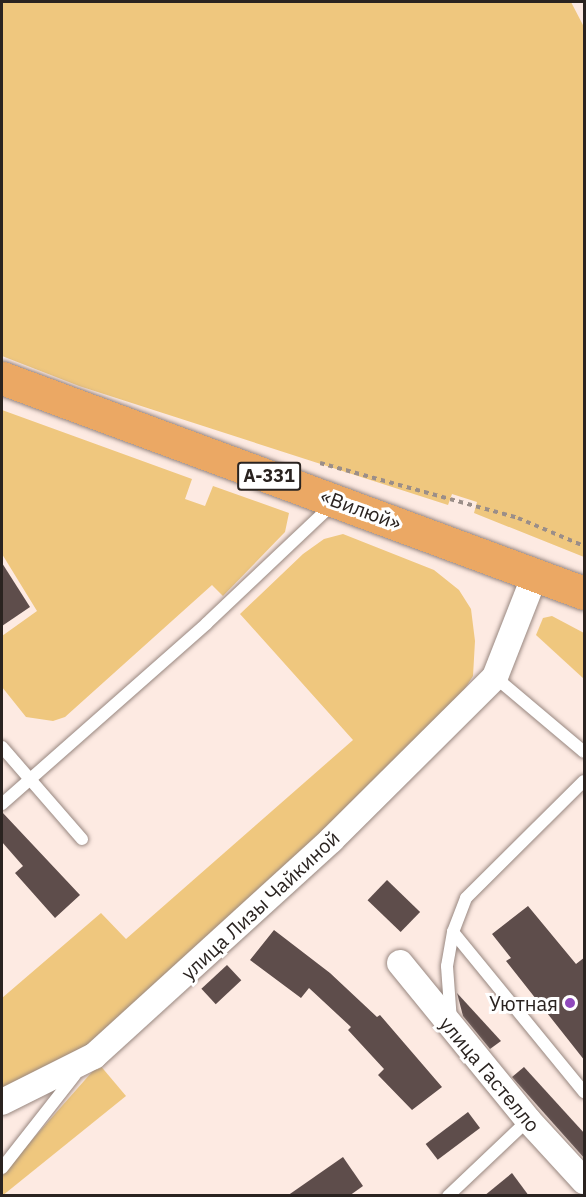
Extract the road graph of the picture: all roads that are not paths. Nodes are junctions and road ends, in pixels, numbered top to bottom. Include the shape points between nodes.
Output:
1 (2, 378) edge
2 (336, 501) junction
3 (535, 575) junction
4 (585, 593) edge
5 (585, 605) edge
6 (495, 677) junction
7 (2, 747) edge
8 (585, 752) edge
9 (31, 779) junction
10 (585, 781) edge
11 (2, 804) edge
12 (82, 839) dead end
13 (453, 932) junction
14 (400, 963) dead end
15 (451, 1028) junction
16 (94, 1056) junction
17 (585, 1092) edge
18 (2, 1101) edge
19 (528, 1120) junction
20 (2, 1168) edge
21 (585, 1181) edge
22 (448, 1196) edge

1 - 2 highway, «Вилюй» / А-331
2 - 3 highway, «Вилюй» / А-331
2 - 9 lane via 207,623
3 - 4 highway, «Вилюй» / А-331
3 - 5 highway
3 - 6 street
6 - 8 lane
6 - 16 street, улица Лизы Чайкиной via 331,840
7 - 9 lane
9 - 11 lane
9 - 12 lane
10 - 13 lane via 466,898
13 - 15 lane via 447,966
13 - 17 lane
14 - 15 street, улица Гастелло
15 - 19 street, улица Гастелло
16 - 18 street, улица Лизы Чайкиной
16 - 20 lane via 56,1094
19 - 21 street, улица Гастелло
19 - 22 lane

